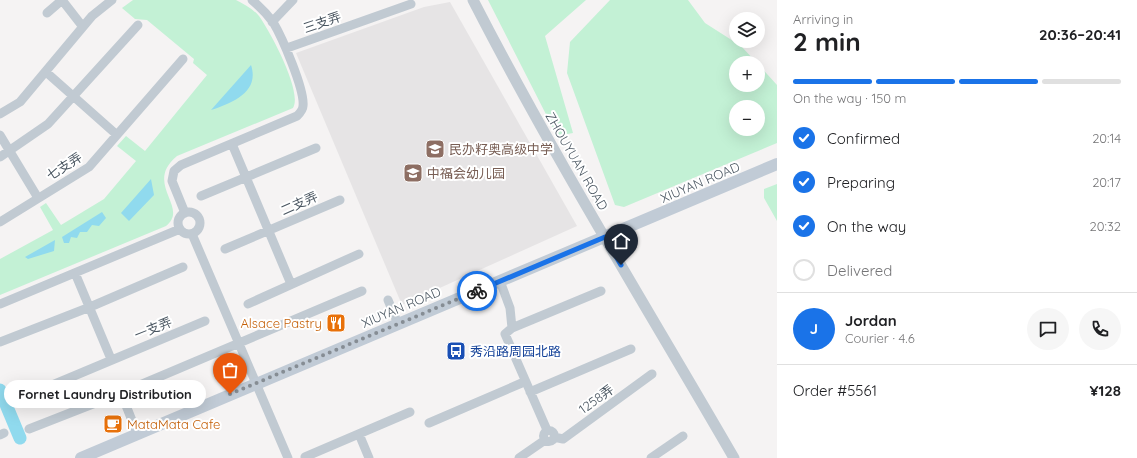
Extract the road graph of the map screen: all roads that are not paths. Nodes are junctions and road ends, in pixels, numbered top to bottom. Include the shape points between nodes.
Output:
1 (62, 0) edge
2 (112, 0) edge
3 (252, 0) edge
4 (293, 0) edge
5 (473, 0) edge
6 (411, 4) dead end
7 (47, 13) dead end
8 (272, 22) junction
9 (138, 25) dead end
10 (83, 28) junction
11 (287, 48) junction
12 (183, 59) dead end
13 (46, 72) junction
14 (73, 97) junction
15 (0, 114) edge
16 (0, 135) edge
17 (117, 135) junction
18 (232, 144) junction
19 (316, 148) dead end
20 (9, 152) junction
21 (0, 157) edge
22 (777, 164) edge
23 (246, 178) junction
24 (202, 196) dead end
25 (38, 198) junction
26 (340, 200) dead end
27 (185, 213) junction
28 (0, 222) edge
29 (180, 229) junction
30 (268, 231) junction
31 (192, 234) junction
32 (605, 237) junction
33 (225, 249) dead end
34 (360, 254) dead end
35 (183, 267) dead end
36 (75, 273) junction
37 (500, 281) junction
38 (291, 284) junction
39 (362, 291) dead end
40 (601, 291) dead end
41 (388, 300) dead end
42 (0, 304) edge
43 (248, 304) dead end
44 (90, 307) junction
45 (205, 320) dead end
46 (398, 324) junction
47 (512, 328) junction
48 (0, 342) edge
49 (238, 344) junction
50 (631, 349) dead end
51 (111, 359) junction
52 (652, 374) dead end
53 (524, 382) junction
54 (256, 384) junction
55 (530, 392) junction
56 (121, 393) junction
57 (19, 399) dead end
58 (410, 412) dead end
59 (429, 423) dead end
60 (29, 429) dead end
61 (137, 433) junction
62 (359, 434) junction
63 (551, 434) junction
64 (682, 436) dead end
65 (305, 457) dead end
66 (81, 458) edge
67 (288, 458) edge
68 (369, 458) edge
69 (519, 458) edge
70 (651, 458) edge
71 (734, 458) edge

1 - 7 street
1 - 10 street
2 - 10 street via 92,16
3 - 8 street
4 - 8 street
5 - 32 street, ZHOUYUAN ROAD via 504,62
6 - 11 street, 三支弄
8 - 11 street
9 - 14 street
10 - 13 street
11 - 18 street via 304,104 302,111 297,116
12 - 17 street, 七支弄
13 - 14 street
13 - 15 street via 20,102
14 - 17 street
14 - 20 street via 48,124
16 - 20 street, 七支弄
17 - 25 street, 七支弄 via 89,166
18 - 23 street
18 - 27 street via 181,165 174,171 172,180
19 - 23 street
20 - 21 street
20 - 25 street, 七支弄
22 - 32 main road, XIUYAN ROAD
23 - 24 street
23 - 30 street
25 - 28 street, 七支弄
26 - 30 street, 二支弄
27 - 29 street via 178,221
27 - 31 street via 195,214 199,219 199,228
29 - 31 street
29 - 36 street
30 - 33 street, 二支弄
30 - 38 street
31 - 49 street
32 - 37 main road, XIUYAN ROAD
32 - 71 street, ZHOUYUAN ROAD
34 - 38 street
35 - 44 street
36 - 42 street
36 - 44 street
37 - 46 main road, XIUYAN ROAD
37 - 47 street via 510,308
38 - 43 street
39 - 49 street
40 - 47 street
41 - 46 street
44 - 48 street
44 - 51 street
45 - 51 street, 一支弄
46 - 54 main road, XIUYAN ROAD
47 - 53 street via 505,334
49 - 54 street
49 - 56 street
50 - 55 street
51 - 57 street, 一支弄
52 - 63 street, 1258弄 via 563,439
53 - 55 street
53 - 59 street
54 - 61 main road, XIUYAN ROAD
54 - 67 street
55 - 63 street
56 - 60 street
56 - 61 street
58 - 62 street
61 - 66 main road, XIUYAN ROAD
62 - 65 street
62 - 68 street
63 - 69 street via 544,433 545,440
64 - 70 street

